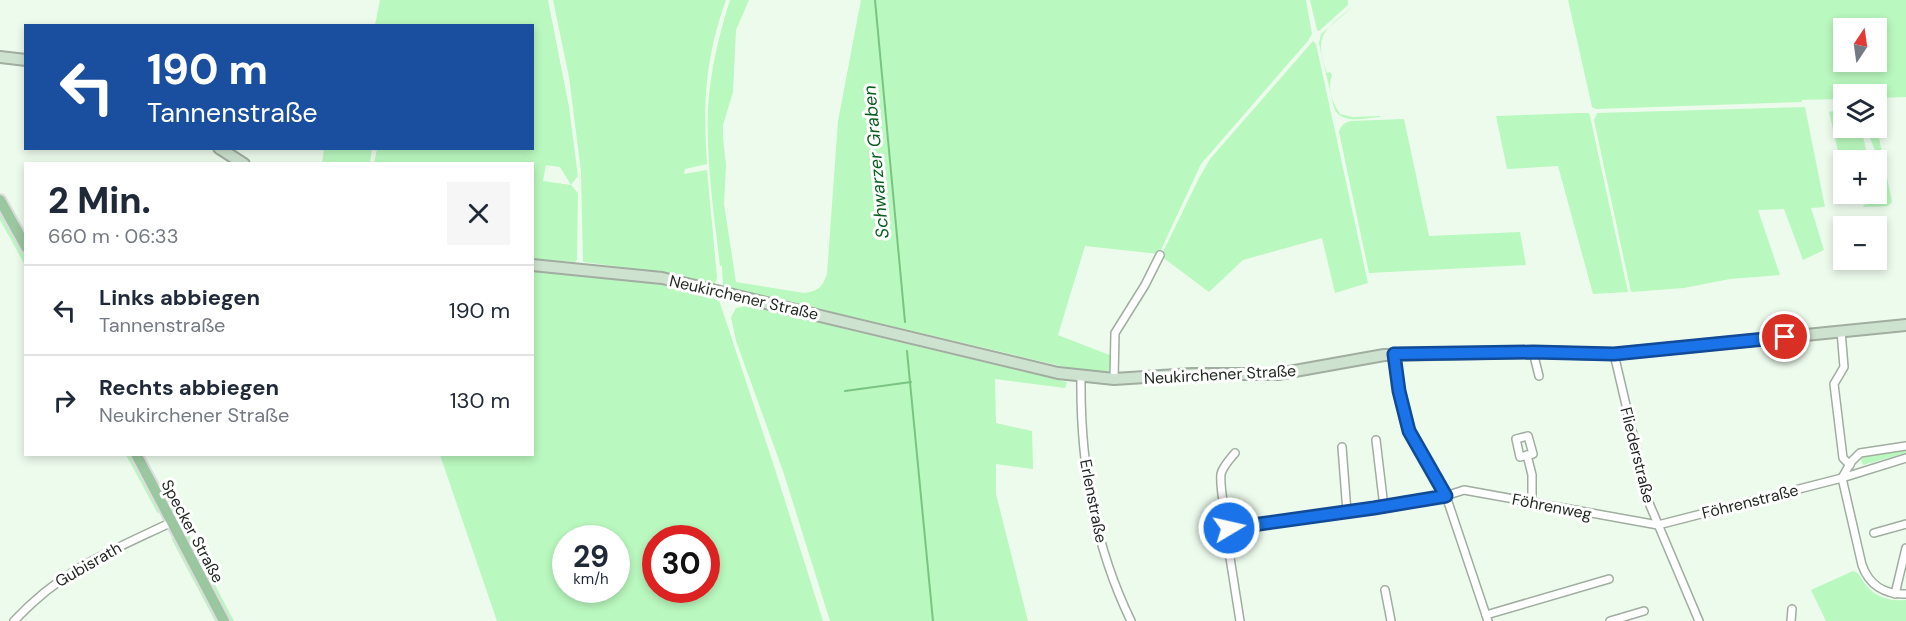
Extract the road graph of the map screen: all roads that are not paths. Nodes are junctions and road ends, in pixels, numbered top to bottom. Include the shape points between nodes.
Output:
1 (0, 57) edge
2 (24, 60) edge
3 (222, 150) edge
4 (241, 162) edge
5 (0, 200) edge
6 (24, 243) edge
7 (1160, 255) dead end
8 (534, 265) edge
9 (1906, 325) edge
10 (1841, 331) junction
11 (1533, 352) junction
12 (1394, 354) junction
13 (1614, 354) junction
14 (1539, 376) dead end
15 (1081, 377) junction
16 (1114, 380) junction
17 (1376, 440) dead end
18 (1906, 446) edge
19 (1342, 447) dead end
20 (1235, 453) dead end
21 (1527, 455) dead end
22 (137, 456) edge
23 (1906, 458) edge
24 (1850, 465) junction
25 (1842, 478) junction
26 (1446, 496) junction
27 (1532, 502) junction
28 (1384, 507) junction
29 (1347, 512) junction
30 (172, 522) junction
31 (1906, 524) edge
32 (1658, 525) junction
33 (1234, 530) junction
34 (1874, 532) dead end
35 (1906, 548) edge
36 (1609, 579) dead end
37 (1385, 590) dead end
38 (1896, 594) junction
39 (1906, 594) edge
40 (1792, 609) dead end
41 (1644, 611) dead end
42 (1487, 618) edge
43 (14, 621) edge
44 (224, 621) edge
45 (1131, 621) edge
46 (1240, 621) edge
47 (1391, 621) edge
48 (1610, 621) edge
49 (1698, 621) edge
50 (1791, 621) edge

1 - 2 street
3 - 4 street
5 - 6 main road
7 - 16 street via 1115,333
8 - 15 street, Neukirchener Straße via 651,276
9 - 10 street, Neukirchener Straße
10 - 13 street, Neukirchener Straße
10 - 24 street via 1844,367 1834,384 1843,458
11 - 12 street, Neukirchener Straße
11 - 13 street, Neukirchener Straße
11 - 14 street
12 - 16 street, Neukirchener Straße via 1278,374 1192,374
12 - 26 street via 1409,431
13 - 32 street, Fliederstraße via 1649,503
15 - 16 street, Neukirchener Straße
15 - 45 street, Erlenstraße via 1089,492 1105,554
17 - 28 street
18 - 24 street via 1860,453
19 - 29 street
20 - 33 street via 1221,476 1226,518 1229,528
21 - 27 street
22 - 30 main road, Specker Straße
23 - 25 street, Föhrenstraße
24 - 25 street
25 - 32 street, Föhrenstraße
25 - 38 street via 1864,573 1876,587
26 - 27 street, Föhrenweg via 1468,490
26 - 28 street, Föhrenweg
26 - 42 street
27 - 32 street, Föhrenweg
28 - 29 street, Föhrenweg
29 - 33 street, Föhrenweg
30 - 43 street, Gubisrath via 80,566
30 - 44 main road, Specker Straße
31 - 34 street
32 - 49 street, Fliederstraße
33 - 46 street via 1228,545
35 - 38 street
36 - 42 street
37 - 47 street
38 - 39 street
40 - 50 street
41 - 48 street

